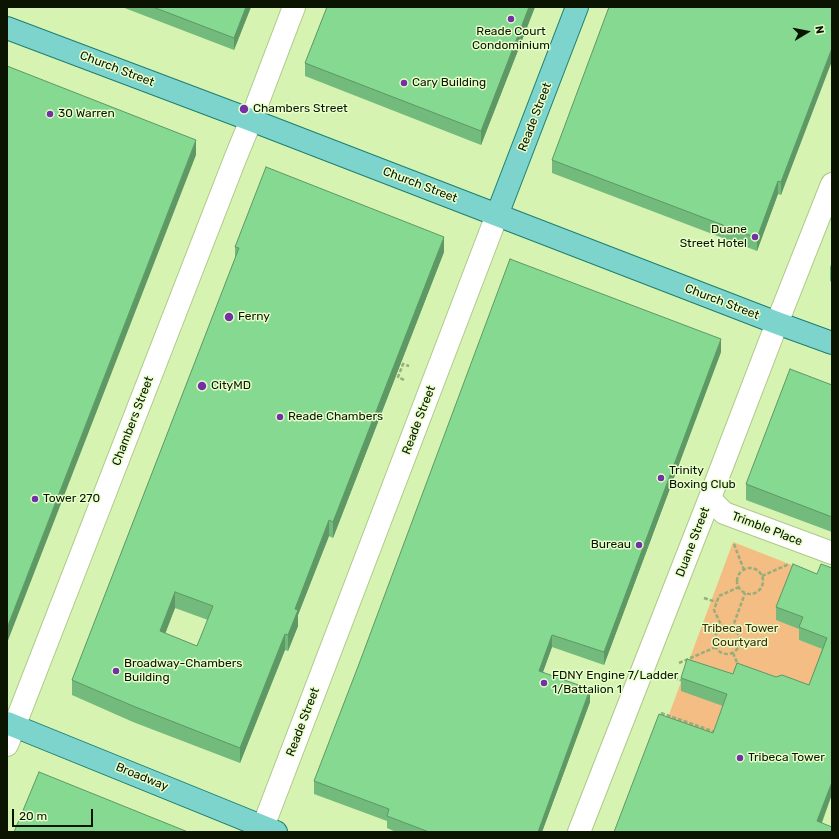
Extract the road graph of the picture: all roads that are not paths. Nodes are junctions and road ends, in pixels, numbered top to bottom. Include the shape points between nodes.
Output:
1 (294, 7) edge
2 (577, 7) edge
3 (7, 28) edge
4 (251, 120) junction
5 (832, 184) edge
6 (498, 215) junction
7 (777, 323) junction
8 (832, 344) edge
9 (711, 495) junction
10 (832, 553) edge
11 (9, 731) edge
12 (267, 830) edge
13 (579, 832) edge

1 - 4 street, Chambers Street
2 - 6 main road, Reade Street
3 - 4 main road, Church Street
4 - 6 main road, Church Street
4 - 11 street, Chambers Street
5 - 7 street, Duane Street
6 - 7 main road, Church Street
6 - 12 street, Reade Street
7 - 8 main road, Church Street
7 - 9 street, Duane Street
9 - 10 street, Trimble Place via 713,502 724,513
9 - 13 street, Duane Street
11 - 12 main road, Broadway

